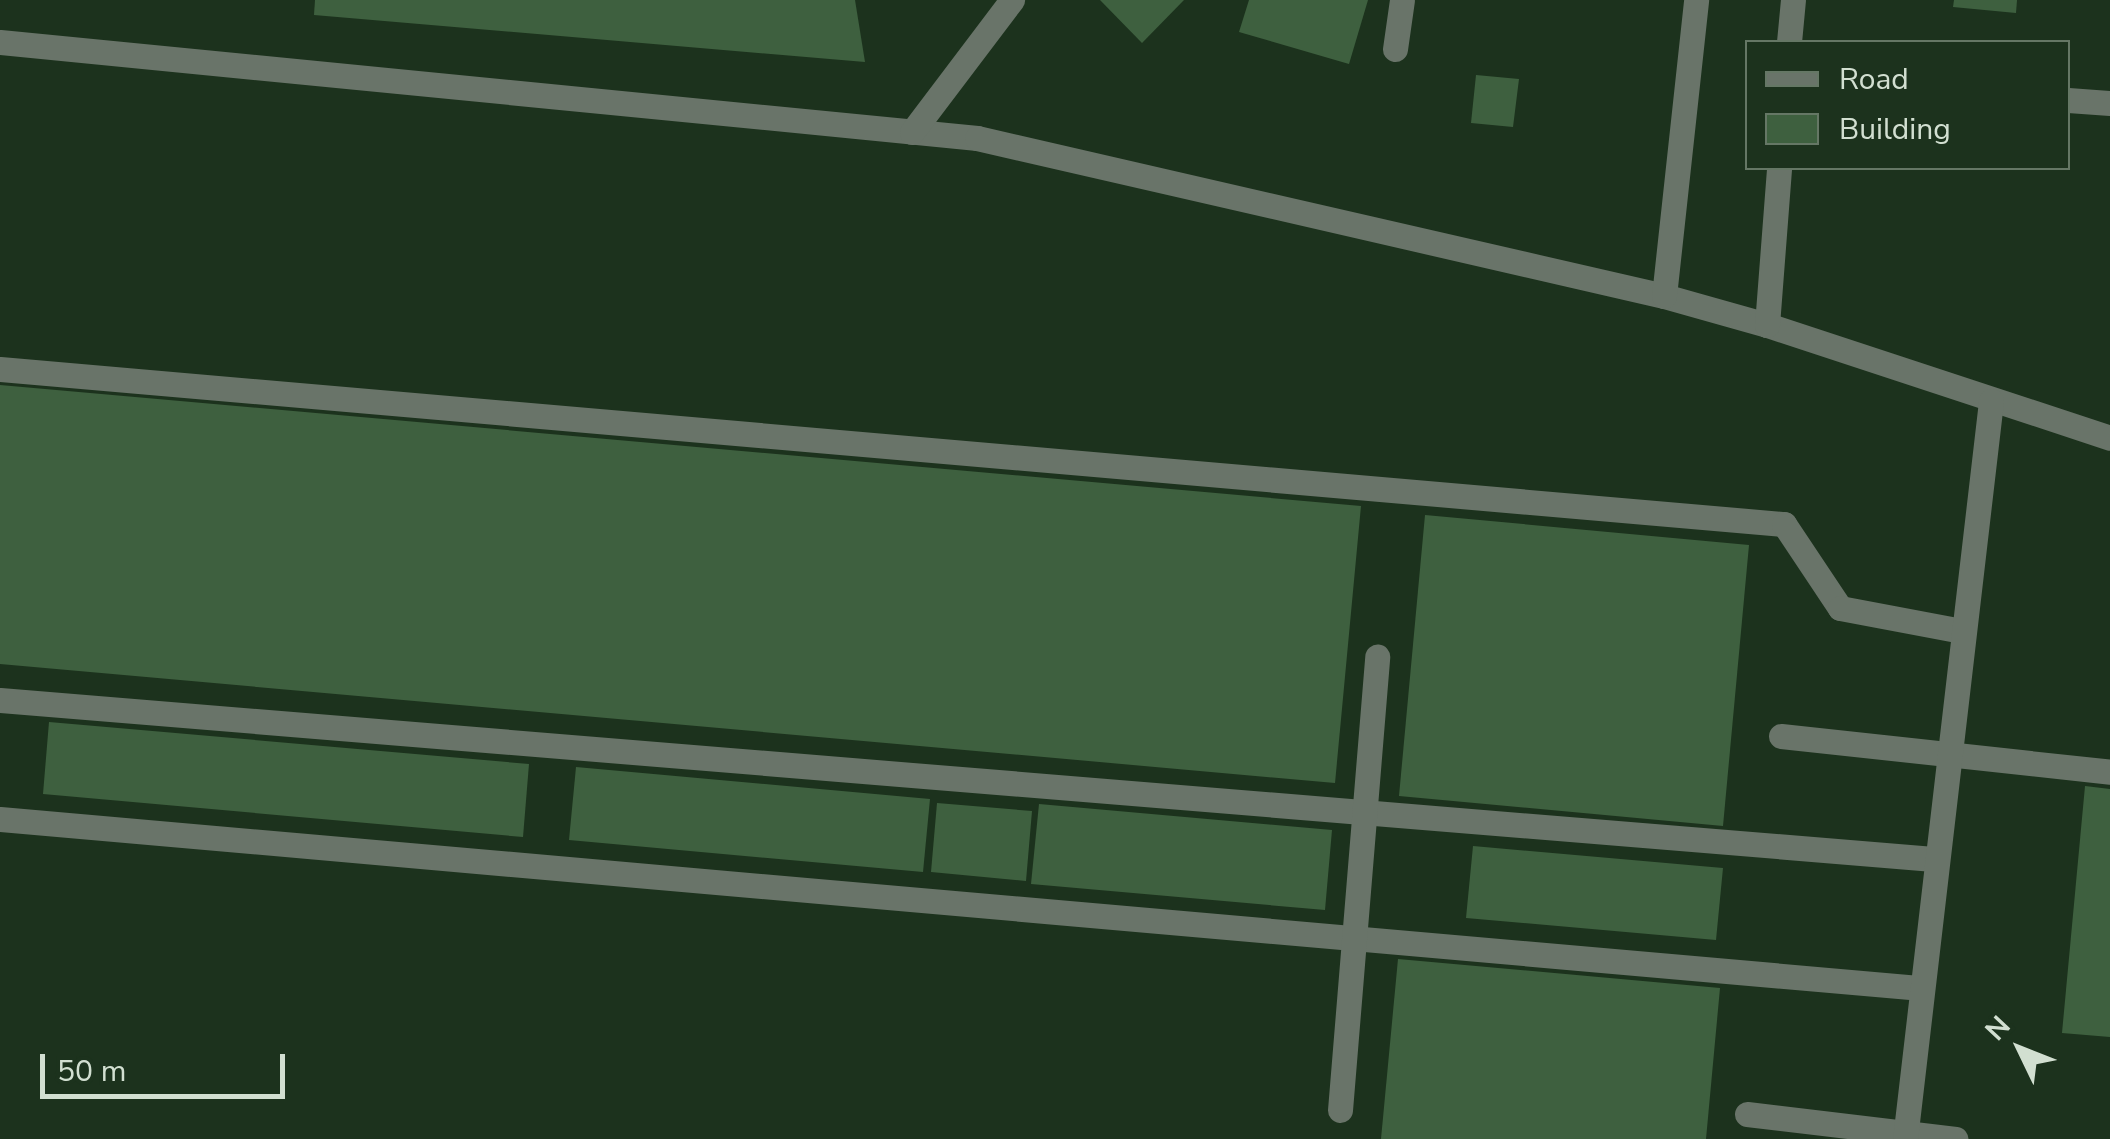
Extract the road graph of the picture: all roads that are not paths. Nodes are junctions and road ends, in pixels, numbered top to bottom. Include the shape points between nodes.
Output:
1 (1012, 0) edge
2 (1402, 0) edge
3 (1696, 0) edge
4 (1793, 0) edge
5 (1789, 40) edge
6 (0, 42) edge
7 (1395, 49) dead end
8 (2070, 100) edge
9 (2110, 103) edge
10 (912, 132) junction
11 (1779, 170) edge
12 (1664, 296) junction
13 (1767, 325) junction
14 (0, 369) edge
15 (1990, 401) junction
16 (2110, 438) edge
17 (1962, 632) junction
18 (1377, 657) dead end
19 (0, 700) edge
20 (1782, 736) dead end
21 (1949, 754) junction
22 (2110, 772) edge
23 (1364, 812) junction
24 (0, 819) edge
25 (1936, 859) junction
26 (1354, 938) junction
27 (1922, 988) junction
28 (1340, 1110) dead end
29 (1747, 1114) dead end
30 (1905, 1136) edge
31 (1956, 1139) edge

1 - 10 street
2 - 7 street
3 - 12 street
4 - 5 street
6 - 10 street
8 - 9 street
10 - 12 street via 976,138
11 - 13 street
12 - 13 street
13 - 15 street
14 - 17 street via 1784,524 1840,608
15 - 16 street
15 - 17 street
17 - 21 street
18 - 23 street
19 - 23 street
20 - 21 street
21 - 22 street
21 - 25 street
23 - 25 street
23 - 26 street
24 - 26 street
25 - 27 street
26 - 27 street
26 - 28 street
27 - 30 street
29 - 30 street
30 - 31 street

